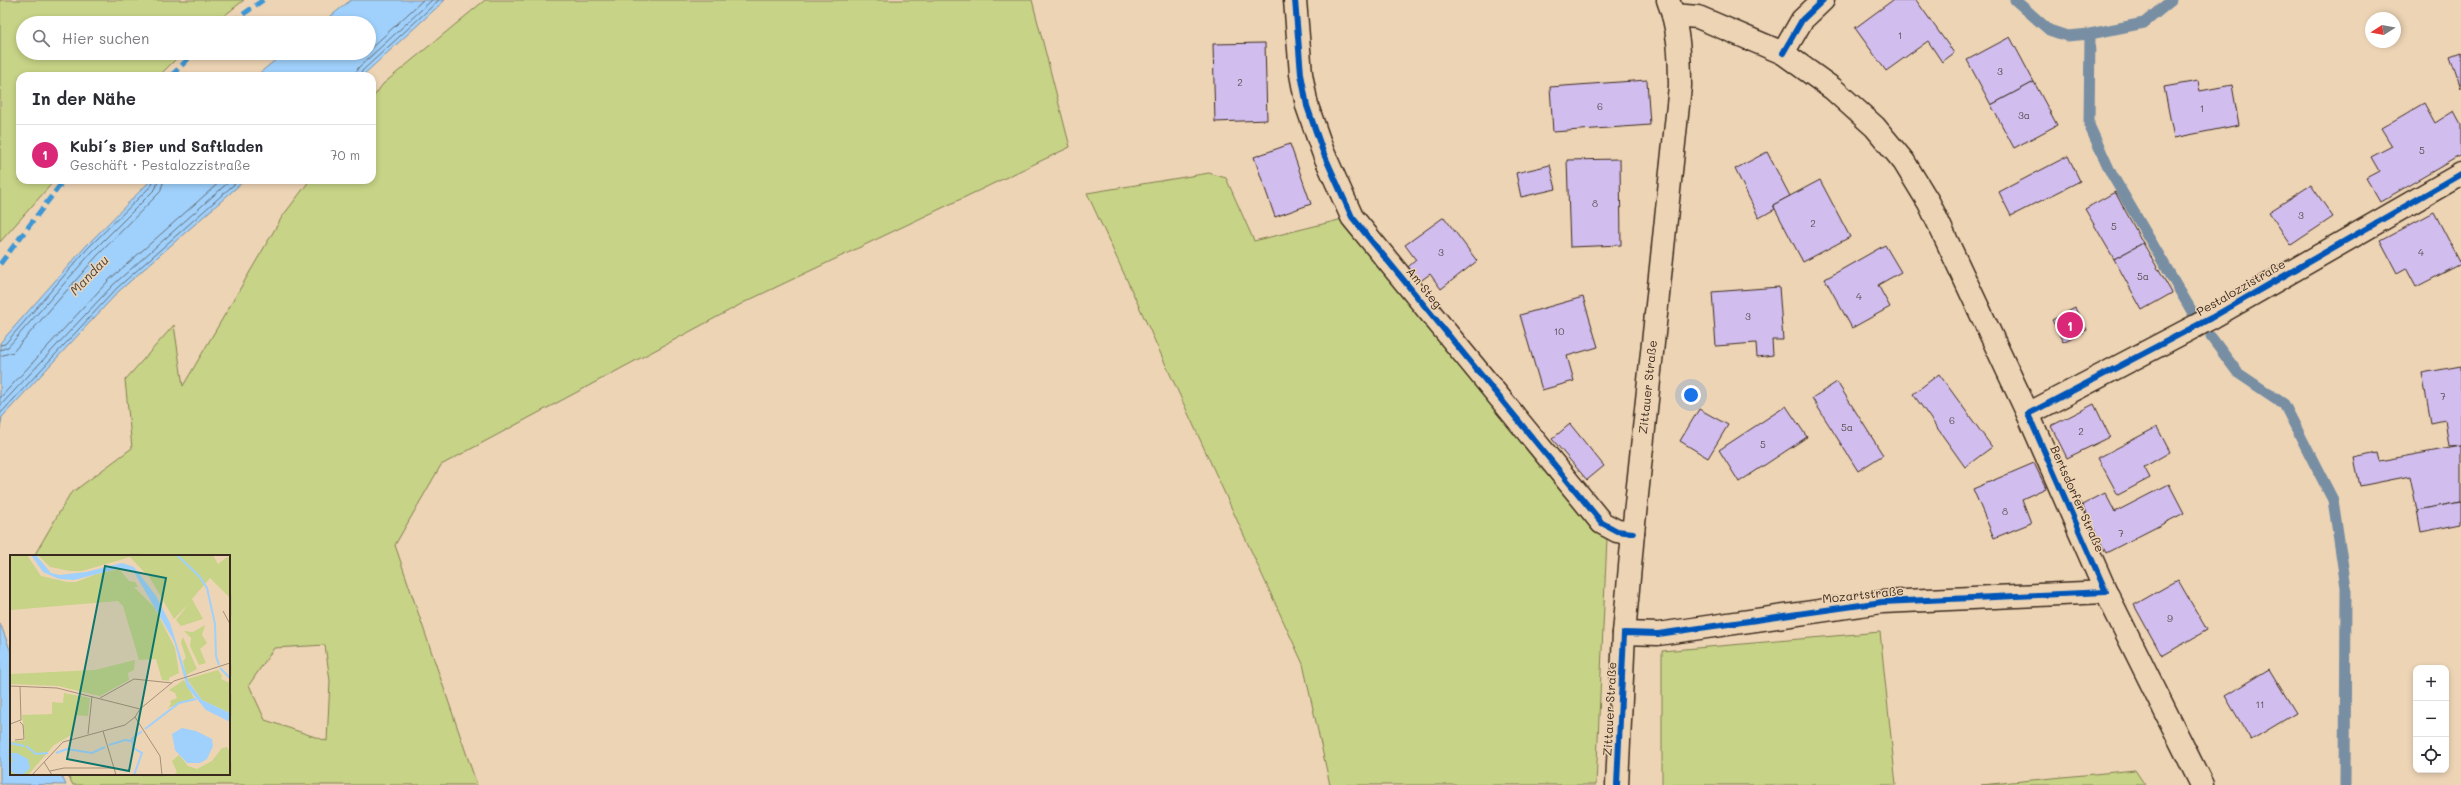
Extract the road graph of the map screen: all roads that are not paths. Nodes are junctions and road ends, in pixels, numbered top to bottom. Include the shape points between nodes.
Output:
1 (1295, 0) edge
2 (1823, 0) edge
3 (1671, 7) edge
4 (1783, 53) junction
5 (2461, 176) edge
6 (2028, 414) junction
7 (1633, 533) junction
8 (2106, 592) junction
9 (1624, 633) junction
10 (1618, 785) edge
11 (2202, 785) edge

1 - 7 main road, Am Steg via 1301,74 1307,106 1323,152 1352,217 1602,523 1617,531
2 - 4 main road via 1802,20
3 - 4 main road, Bertsdorfer Straße
3 - 7 main road, Zittauer Straße via 1679,49 1680,86
4 - 6 main road, Bertsdorfer Straße via 1833,89 1875,127 1904,162 1929,203
5 - 6 main road, Pestalozzistraße via 2211,318
6 - 8 main road, Bertsdorfer Straße
7 - 9 main road, Zittauer Straße
8 - 9 main road, Mozartstraße via 1882,602 1658,634
8 - 11 main road, Bertsdorfer Straße
9 - 10 main road, Zittauer Straße

